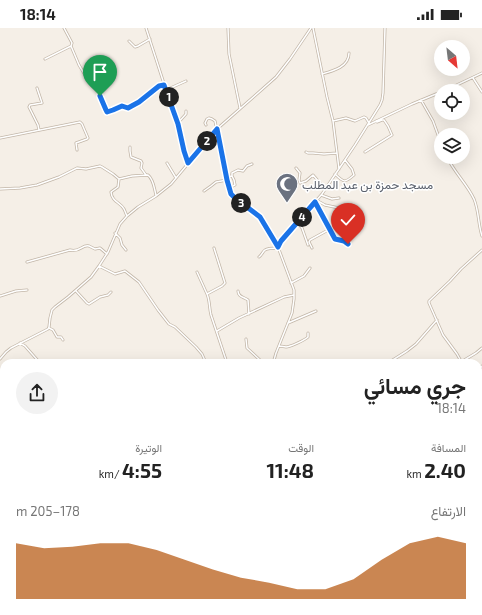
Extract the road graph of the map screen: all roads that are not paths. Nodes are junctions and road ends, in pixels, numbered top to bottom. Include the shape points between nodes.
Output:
1 (64, 28) edge
2 (146, 28) edge
3 (228, 28) edge
4 (312, 28) edge
5 (385, 28) edge
6 (150, 39) junction
7 (129, 41) dead end
8 (71, 46) junction
9 (349, 53) dead end
10 (45, 59) dead end
11 (482, 73) edge
12 (322, 74) junction
13 (473, 78) junction
14 (186, 81) dead end
15 (460, 84) edge
16 (164, 85) junction
17 (37, 88) dead end
18 (166, 90) junction
19 (482, 92) edge
20 (434, 95) edge
21 (420, 100) junction
22 (240, 108) junction
23 (186, 111) dead end
24 (332, 121) junction
25 (376, 121) junction
26 (369, 123) junction
27 (178, 124) junction
28 (206, 125) dead end
29 (367, 126) junction
30 (436, 128) edge
31 (217, 129) junction
32 (39, 130) junction
33 (0, 138) edge
34 (130, 147) dead end
35 (77, 150) dead end
36 (306, 152) dead end
37 (365, 152) dead end
38 (337, 153) junction
39 (345, 160) junction
40 (167, 163) dead end
41 (188, 163) junction
42 (252, 164) dead end
43 (451, 164) edge
44 (296, 168) dead end
45 (339, 169) junction
46 (335, 174) junction
47 (146, 175) junction
48 (232, 176) junction
49 (226, 177) junction
50 (176, 178) junction
51 (119, 179) junction
52 (227, 180) junction
53 (229, 188) junction
54 (0, 189) edge
55 (325, 189) junction
56 (204, 191) dead end
57 (321, 195) junction
58 (156, 196) junction
59 (339, 198) dead end
60 (316, 201) junction
61 (345, 212) dead end
62 (127, 216) junction
63 (297, 222) junction
64 (330, 229) junction
65 (115, 233) junction
66 (482, 236) edge
67 (348, 244) dead end
68 (308, 245) dead end
69 (278, 247) junction
70 (214, 248) dead end
71 (312, 248) dead end
72 (126, 250) dead end
73 (482, 250) edge
74 (107, 254) junction
75 (259, 257) dead end
76 (27, 262) dead end
77 (99, 266) junction
78 (310, 268) dead end
79 (198, 272) dead end
80 (291, 282) junction
81 (27, 290) dead end
82 (76, 290) junction
83 (238, 291) dead end
84 (111, 292) dead end
85 (206, 294) junction
86 (294, 295) junction
87 (0, 296) edge
88 (316, 311) dead end
89 (249, 314) junction
90 (437, 320) junction
91 (288, 323) junction
92 (49, 328) junction
93 (217, 331) junction
94 (308, 333) dead end
95 (246, 339) dead end
96 (63, 340) dead end
97 (25, 341) junction
98 (20, 343) junction
99 (25, 346) junction
100 (280, 346) junction
101 (482, 348) edge
102 (0, 355) edge
103 (1, 358) edge
104 (36, 359) edge
105 (204, 359) edge
106 (226, 359) edge
107 (259, 359) edge
108 (274, 359) edge
109 (394, 359) edge
110 (460, 359) edge
111 (467, 359) edge

1 - 8 street
2 - 6 street
3 - 22 street via 229,54
4 - 12 street
4 - 22 street via 276,77
5 - 26 street via 382,100
6 - 7 street via 138,46
6 - 16 street
8 - 10 street
8 - 16 street via 91,86 98,91 107,112 122,106 128,108
9 - 12 street via 349,57 340,68
11 - 13 street
12 - 24 street
13 - 15 street
13 - 19 street
14 - 18 street
16 - 18 street
17 - 32 street via 42,103 29,107
18 - 27 street
20 - 21 street
21 - 25 street
21 - 30 street
22 - 31 street
23 - 27 street
24 - 26 street via 346,118 355,121 364,117
24 - 38 street
25 - 29 street
25 - 37 street via 385,121 392,135
26 - 29 street
27 - 41 street
28 - 31 street via 207,119 211,118 215,121
29 - 39 street
31 - 41 street
31 - 49 street
32 - 33 street
32 - 35 street via 80,122 88,138 76,143
34 - 47 street via 131,157 141,161
36 - 38 street
38 - 45 street
39 - 45 street
39 - 46 street via 353,176 343,181
40 - 50 street
41 - 50 street
42 - 48 street via 243,171 233,172
43 - 66 street via 474,199
44 - 55 street via 300,173 300,183 313,175
45 - 46 street
46 - 55 street
47 - 51 street
47 - 58 street via 151,177
48 - 49 street
48 - 53 street via 235,185
49 - 52 street
50 - 58 street
51 - 54 street via 102,167 77,168 37,185
51 - 62 street via 118,187 111,194 124,208
52 - 53 street
52 - 56 street via 216,182
53 - 69 street via 235,198 260,217
55 - 57 street
57 - 59 street via 332,199
57 - 60 street
58 - 62 street
60 - 61 street
60 - 63 street
60 - 64 street
62 - 65 street
63 - 68 street
63 - 69 street
64 - 67 street via 335,239
64 - 71 street via 310,240
65 - 72 street
65 - 74 street
69 - 75 street via 264,250
69 - 80 street
70 - 85 street via 225,283
73 - 90 street via 430,299 429,303
74 - 76 street via 100,248 86,246 76,251 70,250
74 - 77 street
77 - 82 street
77 - 105 street via 115,274 125,271 139,282 169,324 196,347
78 - 80 street via 304,276
79 - 85 street
80 - 86 street
81 - 87 street
82 - 84 street via 89,304
82 - 92 street via 52,310
83 - 89 street via 248,300
85 - 93 street
86 - 89 street via 284,297
86 - 91 street
88 - 91 street
89 - 93 street
90 - 109 street via 416,344
90 - 110 street via 444,337
91 - 100 street
92 - 96 street
92 - 97 street
93 - 106 street
94 - 100 street via 307,339 301,342 288,347
95 - 107 street via 247,348
97 - 98 street
97 - 99 street
98 - 99 street
98 - 103 street via 10,348
99 - 104 street
100 - 108 street
101 - 111 street
102 - 103 street

